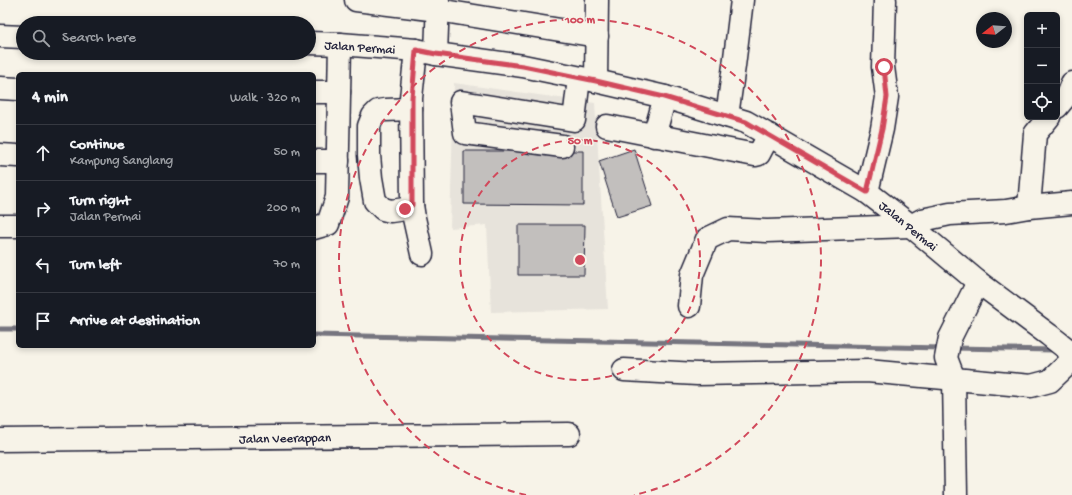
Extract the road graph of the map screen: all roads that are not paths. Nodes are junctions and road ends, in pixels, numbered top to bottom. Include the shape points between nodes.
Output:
1 (356, 0) edge
2 (597, 0) edge
3 (742, 0) edge
4 (885, 0) edge
5 (438, 5) edge
6 (0, 36) edge
7 (597, 36) junction
8 (16, 37) edge
9 (316, 43) edge
10 (340, 44) junction
11 (426, 52) junction
12 (588, 79) junction
13 (1072, 82) edge
14 (0, 88) edge
15 (16, 89) edge
16 (316, 92) edge
17 (339, 92) junction
18 (664, 97) junction
19 (1060, 103) edge
20 (412, 109) junction
21 (727, 116) junction
22 (1047, 120) edge
23 (607, 126) dead end
24 (769, 135) junction
25 (654, 136) junction
26 (562, 146) dead end
27 (0, 156) edge
28 (16, 156) edge
29 (316, 161) edge
30 (338, 161) junction
31 (867, 192) junction
32 (1072, 203) edge
33 (412, 205) junction
34 (1029, 206) junction
35 (0, 226) edge
36 (16, 226) edge
37 (321, 226) edge
38 (911, 226) junction
39 (422, 254) dead end
40 (978, 282) junction
41 (689, 306) dead end
42 (1072, 353) edge
43 (1072, 360) edge
44 (624, 370) dead end
45 (954, 379) junction
46 (569, 434) dead end
47 (0, 440) edge
48 (956, 495) edge

1 - 5 street
2 - 7 street
3 - 21 street
4 - 31 street via 884,67 887,97
5 - 7 street
5 - 11 street
6 - 8 street
7 - 12 street
9 - 10 street, Jalan Permai
10 - 11 street, Jalan Permai
10 - 17 street
11 - 12 street, Jalan Permai via 523,66
11 - 20 street via 412,98
12 - 18 street, Jalan Permai
12 - 26 street via 574,120 461,102 465,133
13 - 19 street
14 - 15 street
16 - 17 street
17 - 30 street
18 - 21 street, Jalan Permai
18 - 25 street
20 - 33 street
20 - 33 street via 378,111 373,116 369,126 369,155 375,201 383,209 391,211
21 - 24 street, Jalan Permai via 746,122
22 - 34 street via 1035,134
23 - 25 street
24 - 25 street via 759,154 755,155
24 - 31 street, Jalan Permai
27 - 28 street
29 - 30 street
30 - 37 street via 337,197
31 - 38 street, Jalan Permai
32 - 34 street
33 - 39 street
34 - 38 street via 1006,211 950,214 922,220
35 - 36 street
38 - 40 street, Jalan Permai
38 - 41 street via 767,231 728,229 707,239 692,275
40 - 42 street, Jalan Permai
40 - 45 street via 948,348
43 - 45 street via 1050,381 1031,386
44 - 45 street via 697,374 867,371
45 - 48 street
46 - 47 street, Jalan Veerappan

